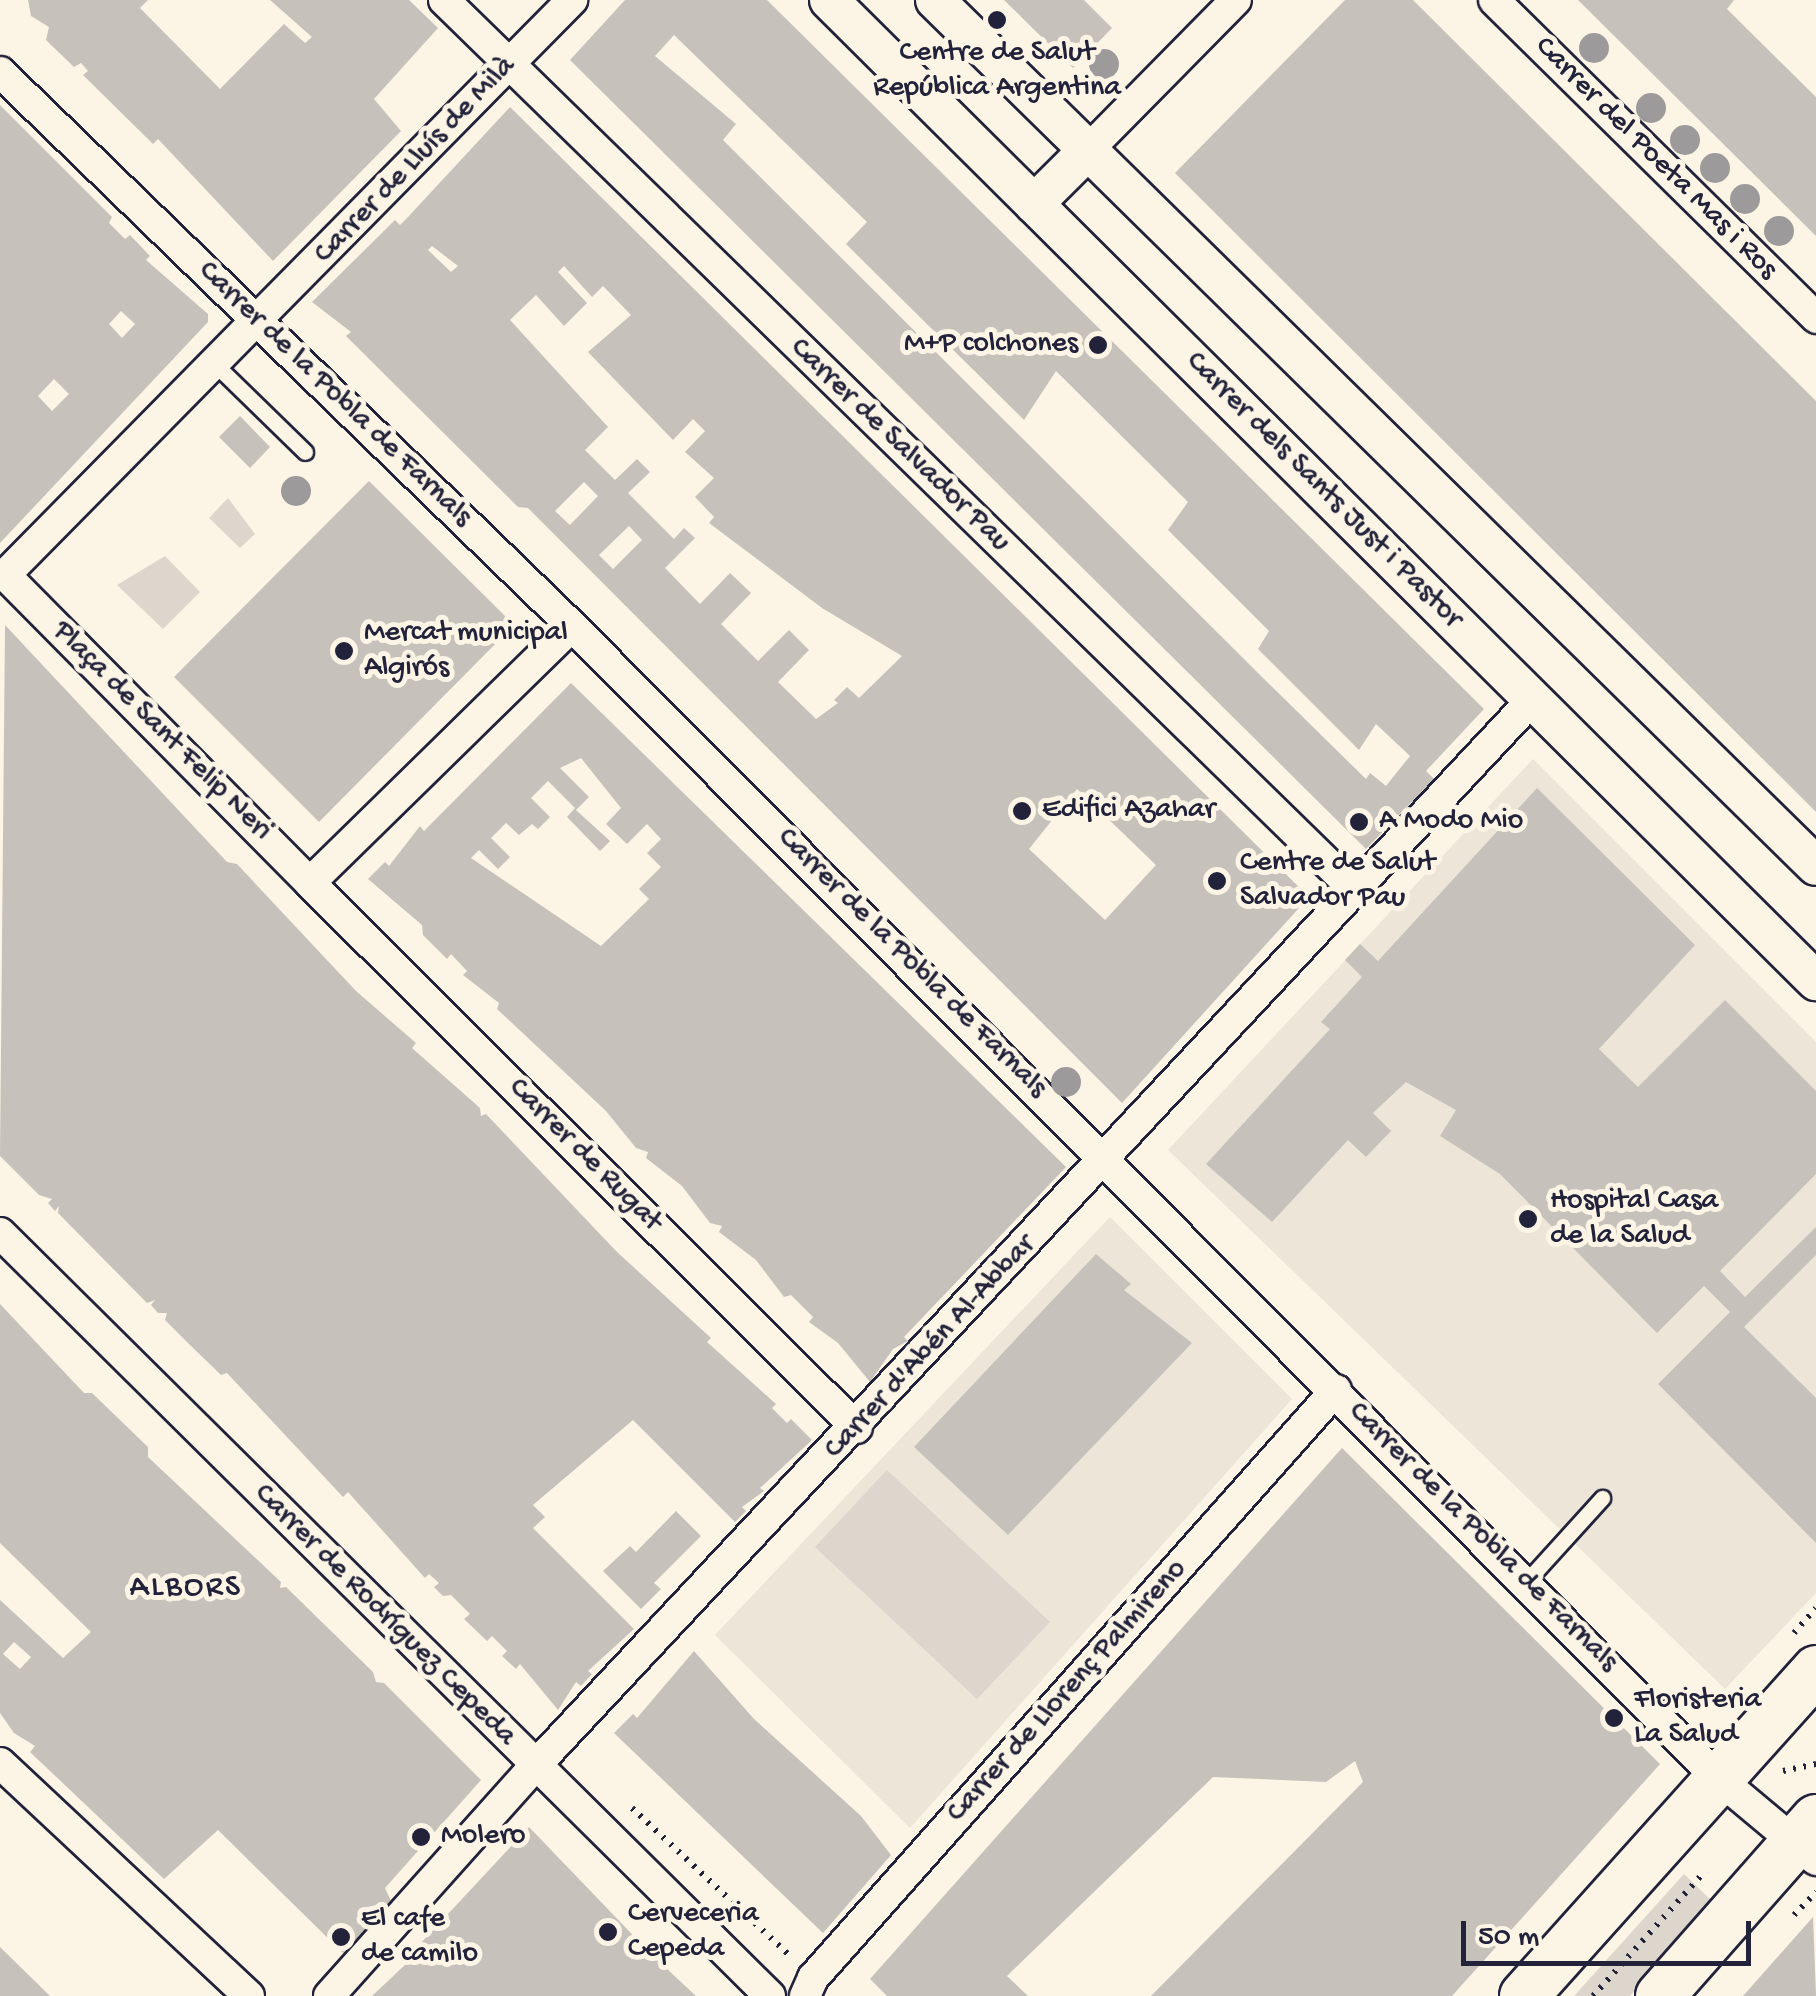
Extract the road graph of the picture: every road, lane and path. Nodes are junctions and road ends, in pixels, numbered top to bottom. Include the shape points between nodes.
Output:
1 (444, 0) edge
2 (572, 0) edge
3 (830, 0) edge
4 (935, 0) edge
5 (1236, 0) edge
6 (1494, 0) edge
7 (508, 64) junction
8 (0, 72) edge
9 (1086, 151) junction
10 (1034, 204) junction
11 (1816, 318) edge
12 (260, 324) junction
13 (217, 366) junction
14 (305, 452) dead end
15 (2, 578) edge
16 (572, 626) junction
17 (1532, 700) junction
18 (1816, 866) edge
19 (310, 883) junction
20 (1356, 891) junction
21 (1816, 981) edge
22 (1107, 1158) junction
23 (0, 1234) edge
24 (1336, 1390) junction
25 (857, 1428) junction
26 (1602, 1498) dead end
27 (1525, 1583) junction
28 (1816, 1670) edge
29 (0, 1763) edge
30 (535, 1766) junction
31 (1718, 1778) junction
32 (1810, 1840) edge
33 (1700, 1866) dead end
34 (249, 1996) edge
35 (329, 1996) edge
36 (770, 1996) edge
37 (804, 1996) edge
38 (1524, 1996) edge
39 (1594, 1996) edge
40 (1660, 1996) edge

1 - 7 street, Carrer de Salvador Pau
2 - 7 street, Carrer de Lluís de Milà
3 - 10 street, Carrer dels Sants Just i Pastor
4 - 9 street
5 - 9 street
6 - 11 street, Carrer del Poeta Mas i Ros
7 - 12 street, Carrer de Lluís de Milà
7 - 20 street, Carrer de Salvador Pau
8 - 12 street, Carrer de la Pobla de Farnals
9 - 10 street
9 - 18 street
10 - 17 street, Carrer dels Sants Just i Pastor
12 - 13 street, Plaça de Sant Felip Neri
12 - 16 street, Carrer de la Pobla de Farnals
13 - 14 lane
13 - 15 street, Plaça de Sant Felip Neri
15 - 19 street, Plaça de Sant Felip Neri
16 - 19 street
16 - 22 street, Carrer de la Pobla de Farnals
17 - 20 street, Carrer d'Abén Al-Abbar
17 - 21 street, Carrer dels Sants Just i Pastor
19 - 25 street, Carrer de Rugat
20 - 22 street, Carrer d'Abén Al-Abbar
22 - 24 street, Carrer de la Pobla de Farnals
22 - 25 street, Carrer d'Abén Al-Abbar
23 - 30 street, Carrer de Rodríguez Cepeda
24 - 27 street, Carrer de la Pobla de Farnals
24 - 37 street, Carrer de Llorenç Palmireno via 813,1978
25 - 30 street, Carrer d'Abén Al-Abbar
26 - 27 lane
27 - 31 street, Carrer de la Pobla de Farnals
28 - 31 main road
29 - 34 street
30 - 35 street, Carrer d'Abén Al-Abbar
30 - 36 street, Carrer de Rodríguez Cepeda
31 - 32 street, Carrer de la Pobla de Farnals
31 - 38 main road
32 - 40 main road
33 - 39 path via 1705,1871

